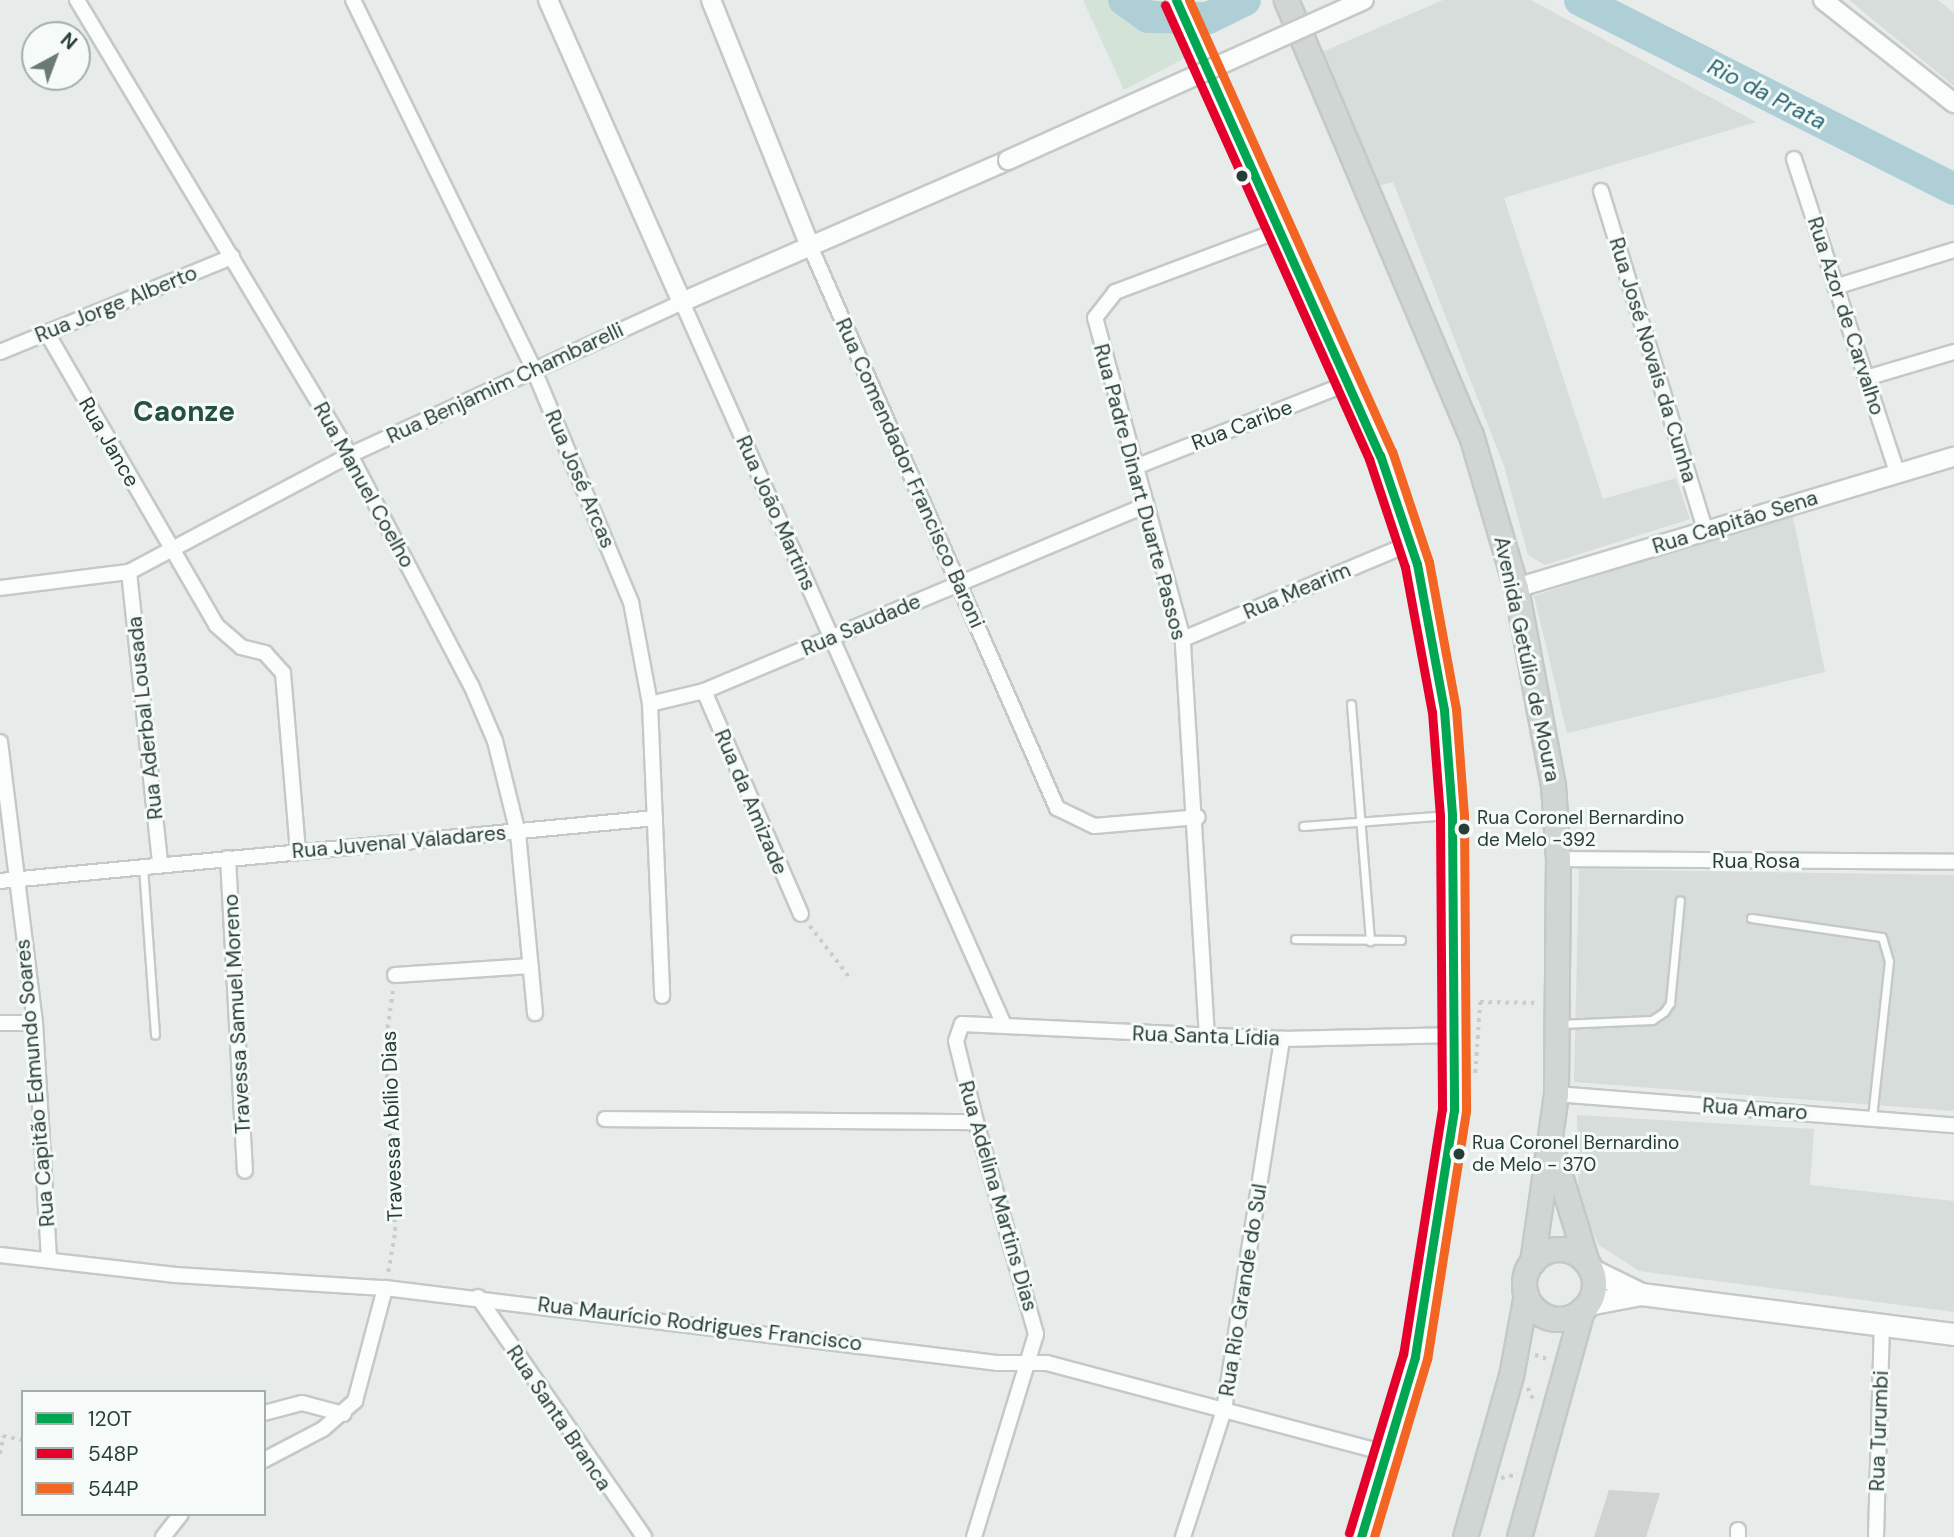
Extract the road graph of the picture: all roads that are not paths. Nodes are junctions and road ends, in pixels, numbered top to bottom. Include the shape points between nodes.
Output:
1 (77, 0) edge
2 (353, 0) edge
3 (548, 0) edge
4 (711, 0) edge
5 (1176, 0) edge
6 (1364, 0) edge
7 (1823, 0) edge
8 (1287, 3) edge
9 (1954, 103) edge
10 (1794, 159) dead end
11 (1601, 191) dead end
12 (1275, 232) junction
13 (810, 246) junction
14 (1954, 250) edge
15 (232, 257) junction
16 (1835, 287) junction
17 (682, 302) junction
18 (47, 333) junction
19 (0, 352) edge
20 (1954, 352) edge
21 (533, 368) junction
22 (1866, 378) junction
23 (1346, 384) junction
24 (350, 455) junction
25 (1954, 457) edge
26 (1138, 466) junction
27 (1897, 473) junction
28 (1146, 505) junction
29 (1705, 530) junction
30 (1411, 543) junction
31 (172, 551) junction
32 (129, 572) junction
33 (959, 582) junction
34 (0, 588) edge
35 (1516, 588) junction
36 (831, 638) junction
37 (1183, 639) junction
38 (704, 691) junction
39 (650, 704) junction
40 (1351, 704) dead end
41 (0, 741) edge
42 (1452, 815) junction
43 (1198, 817) junction
44 (655, 818) junction
45 (1361, 822) junction
46 (1303, 827) dead end
47 (518, 833) junction
48 (298, 850) junction
49 (229, 858) junction
50 (1559, 859) junction
51 (1954, 863) edge
52 (160, 864) junction
53 (143, 867) junction
54 (17, 880) junction
55 (0, 881) edge
56 (1679, 900) dead end
57 (800, 914) road end
58 (1751, 918) dead end
59 (1295, 939) dead end
60 (1401, 940) dead end
61 (1370, 941) junction
62 (531, 966) junction
63 (395, 975) road end
64 (662, 996) dead end
65 (536, 1013) dead end
66 (1552, 1020) junction
67 (0, 1023) edge
68 (35, 1023) junction
69 (1004, 1025) junction
70 (958, 1029) joint
71 (155, 1035) dead end
72 (1457, 1035) junction
73 (1207, 1037) junction
74 (1282, 1039) junction
75 (1556, 1094) junction
76 (1872, 1118) junction
77 (605, 1119) dead end
78 (975, 1122) junction
79 (1954, 1125) edge
80 (1552, 1150) junction
81 (245, 1171) dead end
82 (0, 1255) edge
83 (49, 1258) junction
84 (1532, 1262) junction
85 (1588, 1266) junction
86 (385, 1288) junction
87 (1526, 1294) junction
88 (1641, 1294) junction
89 (478, 1297) junction
90 (1585, 1307) junction
91 (1882, 1325) junction
92 (1954, 1334) edge
93 (1031, 1363) junction
94 (1224, 1410) junction
95 (266, 1412) edge
96 (344, 1414) junction
97 (1389, 1454) junction
98 (266, 1459) edge
99 (179, 1516) edge
100 (163, 1537) edge
101 (644, 1537) edge
102 (974, 1537) edge
103 (1184, 1537) edge
104 (1361, 1537) edge
105 (1465, 1537) edge
106 (1519, 1537) edge
107 (1876, 1537) edge

1 - 15 street, Rua Manuel Coelho
2 - 21 street, Rua José Arcas
3 - 17 street, Rua João Martins
4 - 13 street, Rua Comendador Francisco Baroni
5 - 12 main road
6 - 13 street, Rua Benjamim Chambarelli, bridge
7 - 9 street
8 - 35 main road, Avenida Getúlio de Moura via 1471,435
10 - 16 street, Rua Azor de Carvalho
11 - 29 street, Rua José Novais da Cunha
12 - 23 main road
12 - 26 street, Rua Padre Dinart Duarte Passos via 1137,282 1098,308 1099,346
13 - 17 street, Rua Benjamim Chambarelli
13 - 33 street, Rua Comendador Francisco Baroni
14 - 16 street
15 - 18 street, Rua Jorge Alberto
15 - 24 street, Rua Manuel Coelho
16 - 22 street, Rua Azor de Carvalho
17 - 21 street, Rua Benjamim Chambarelli
17 - 36 street, Rua João Martins
18 - 19 street, Rua Jorge Alberto
18 - 31 street, Rua Jance
20 - 22 street
21 - 24 street, Rua Benjamim Chambarelli
21 - 39 street, Rua José Arcas via 631,602
22 - 27 street, Rua Azor de Carvalho
23 - 26 street, Rua Caribe
23 - 30 main road
24 - 31 street, Rua Benjamim Chambarelli
24 - 47 street, Rua Manuel Coelho via 471,685 495,741
25 - 27 street, Rua Capitão Sena
26 - 28 street, Rua Padre Dinart Duarte Passos
27 - 29 street, Rua Capitão Sena
28 - 33 street, Rua Saudade
28 - 37 street, Rua Padre Dinart Duarte Passos
29 - 35 street, Rua Capitão Sena
30 - 37 street, Rua Mearim
30 - 42 main road via 1444,710
31 - 32 street, Rua Benjamim Chambarelli
31 - 48 street, Rua Jance via 228,640 265,653 283,673
32 - 34 street, Rua Benjamim Chambarelli
32 - 52 street, Rua Aderbal Lousada
33 - 36 street, Rua Saudade
33 - 43 street, Rua Comendador Francisco Baroni via 1065,816 1094,826
35 - 50 main road, Avenida Getúlio de Moura via 1553,785
36 - 38 street, Rua Saudade
36 - 69 street, Rua João Martins
37 - 43 street, Rua Padre Dinart Duarte Passos
38 - 39 street, Rua Saudade
38 - 57 street, Rua da Amizade
39 - 44 street, Rua José Arcas
40 - 45 lane
41 - 54 street, Rua Capitão Edmundo Soares
42 - 45 lane
42 - 72 main road
43 - 73 street, Rua Padre Dinart Duarte Passos
44 - 47 street, Rua Juvenal Valadares
44 - 64 street, Rua José Arcas
45 - 46 lane
45 - 61 lane
47 - 48 street, Rua Juvenal Valadares
47 - 62 street, Rua Manuel Coelho
48 - 49 street, Rua Juvenal Valadares
49 - 52 street, Rua Juvenal Valadares
49 - 81 street, Travessa Samuel Moreno
50 - 51 street, Rua Rosa
50 - 66 main road, Avenida Getúlio de Moura
52 - 53 street, Rua Juvenal Valadares
53 - 54 street, Rua Juvenal Valadares
53 - 71 lane
54 - 55 street, Rua Juvenal Valadares
54 - 68 street, Rua Capitão Edmundo Soares
56 - 66 lane via 1670,1003 1664,1013 1651,1020
58 - 76 lane via 1882,937 1889,961
59 - 61 lane
60 - 61 lane
62 - 63 street
62 - 65 street, Rua Manuel Coelho
66 - 75 main road, Avenida Getúlio de Moura
67 - 68 street
68 - 83 street, Rua Capitão Edmundo Soares
69 - 70 street, Rua Santa Lídia via 967,1022
69 - 73 street, Rua Santa Lídia
70 - 78 street, Rua Adelina Martins Dias
72 - 74 street, Rua Santa Lídia
72 - 97 main road via 1454,1110 1436,1235 1415,1357
73 - 74 street, Rua Santa Lídia
74 - 94 street, Rua Rio Grande do Sul
75 - 76 street, Rua Amaro
75 - 80 main road, Avenida Getúlio de Moura
76 - 79 street, Rua Amaro
77 - 78 street
78 - 93 street, Rua Adelina Martins Dias via 1034,1322
80 - 84 main road, Avenida Getúlio de Moura
80 - 85 main road, Avenida Getúlio de Moura
82 - 83 street, Rua Maurício Rodrigues Francisco
83 - 86 street, Rua Maurício Rodrigues Francisco via 176,1275
84 - 85 main road via 1560,1249
84 - 87 main road
85 - 88 main road
85 - 90 main road
86 - 89 street, Rua Maurício Rodrigues Francisco
86 - 96 street via 363,1379
87 - 90 main road via 1549,1317
87 - 105 main road via 1505,1400
88 - 90 main road
88 - 91 main road
89 - 93 street, Rua Maurício Rodrigues Francisco
89 - 101 street, Rua Santa Branca
90 - 106 main road
91 - 92 main road
91 - 107 street, Rua Turumbi
93 - 94 street, Rua Maurício Rodrigues Francisco via 1061,1365
93 - 102 street, Rua Adelina Martins Dias
94 - 97 street, Rua Maurício Rodrigues Francisco
94 - 103 street, Rua Rio Grande do Sul
95 - 96 street via 302,1403
96 - 98 street
97 - 104 main road
99 - 100 street

